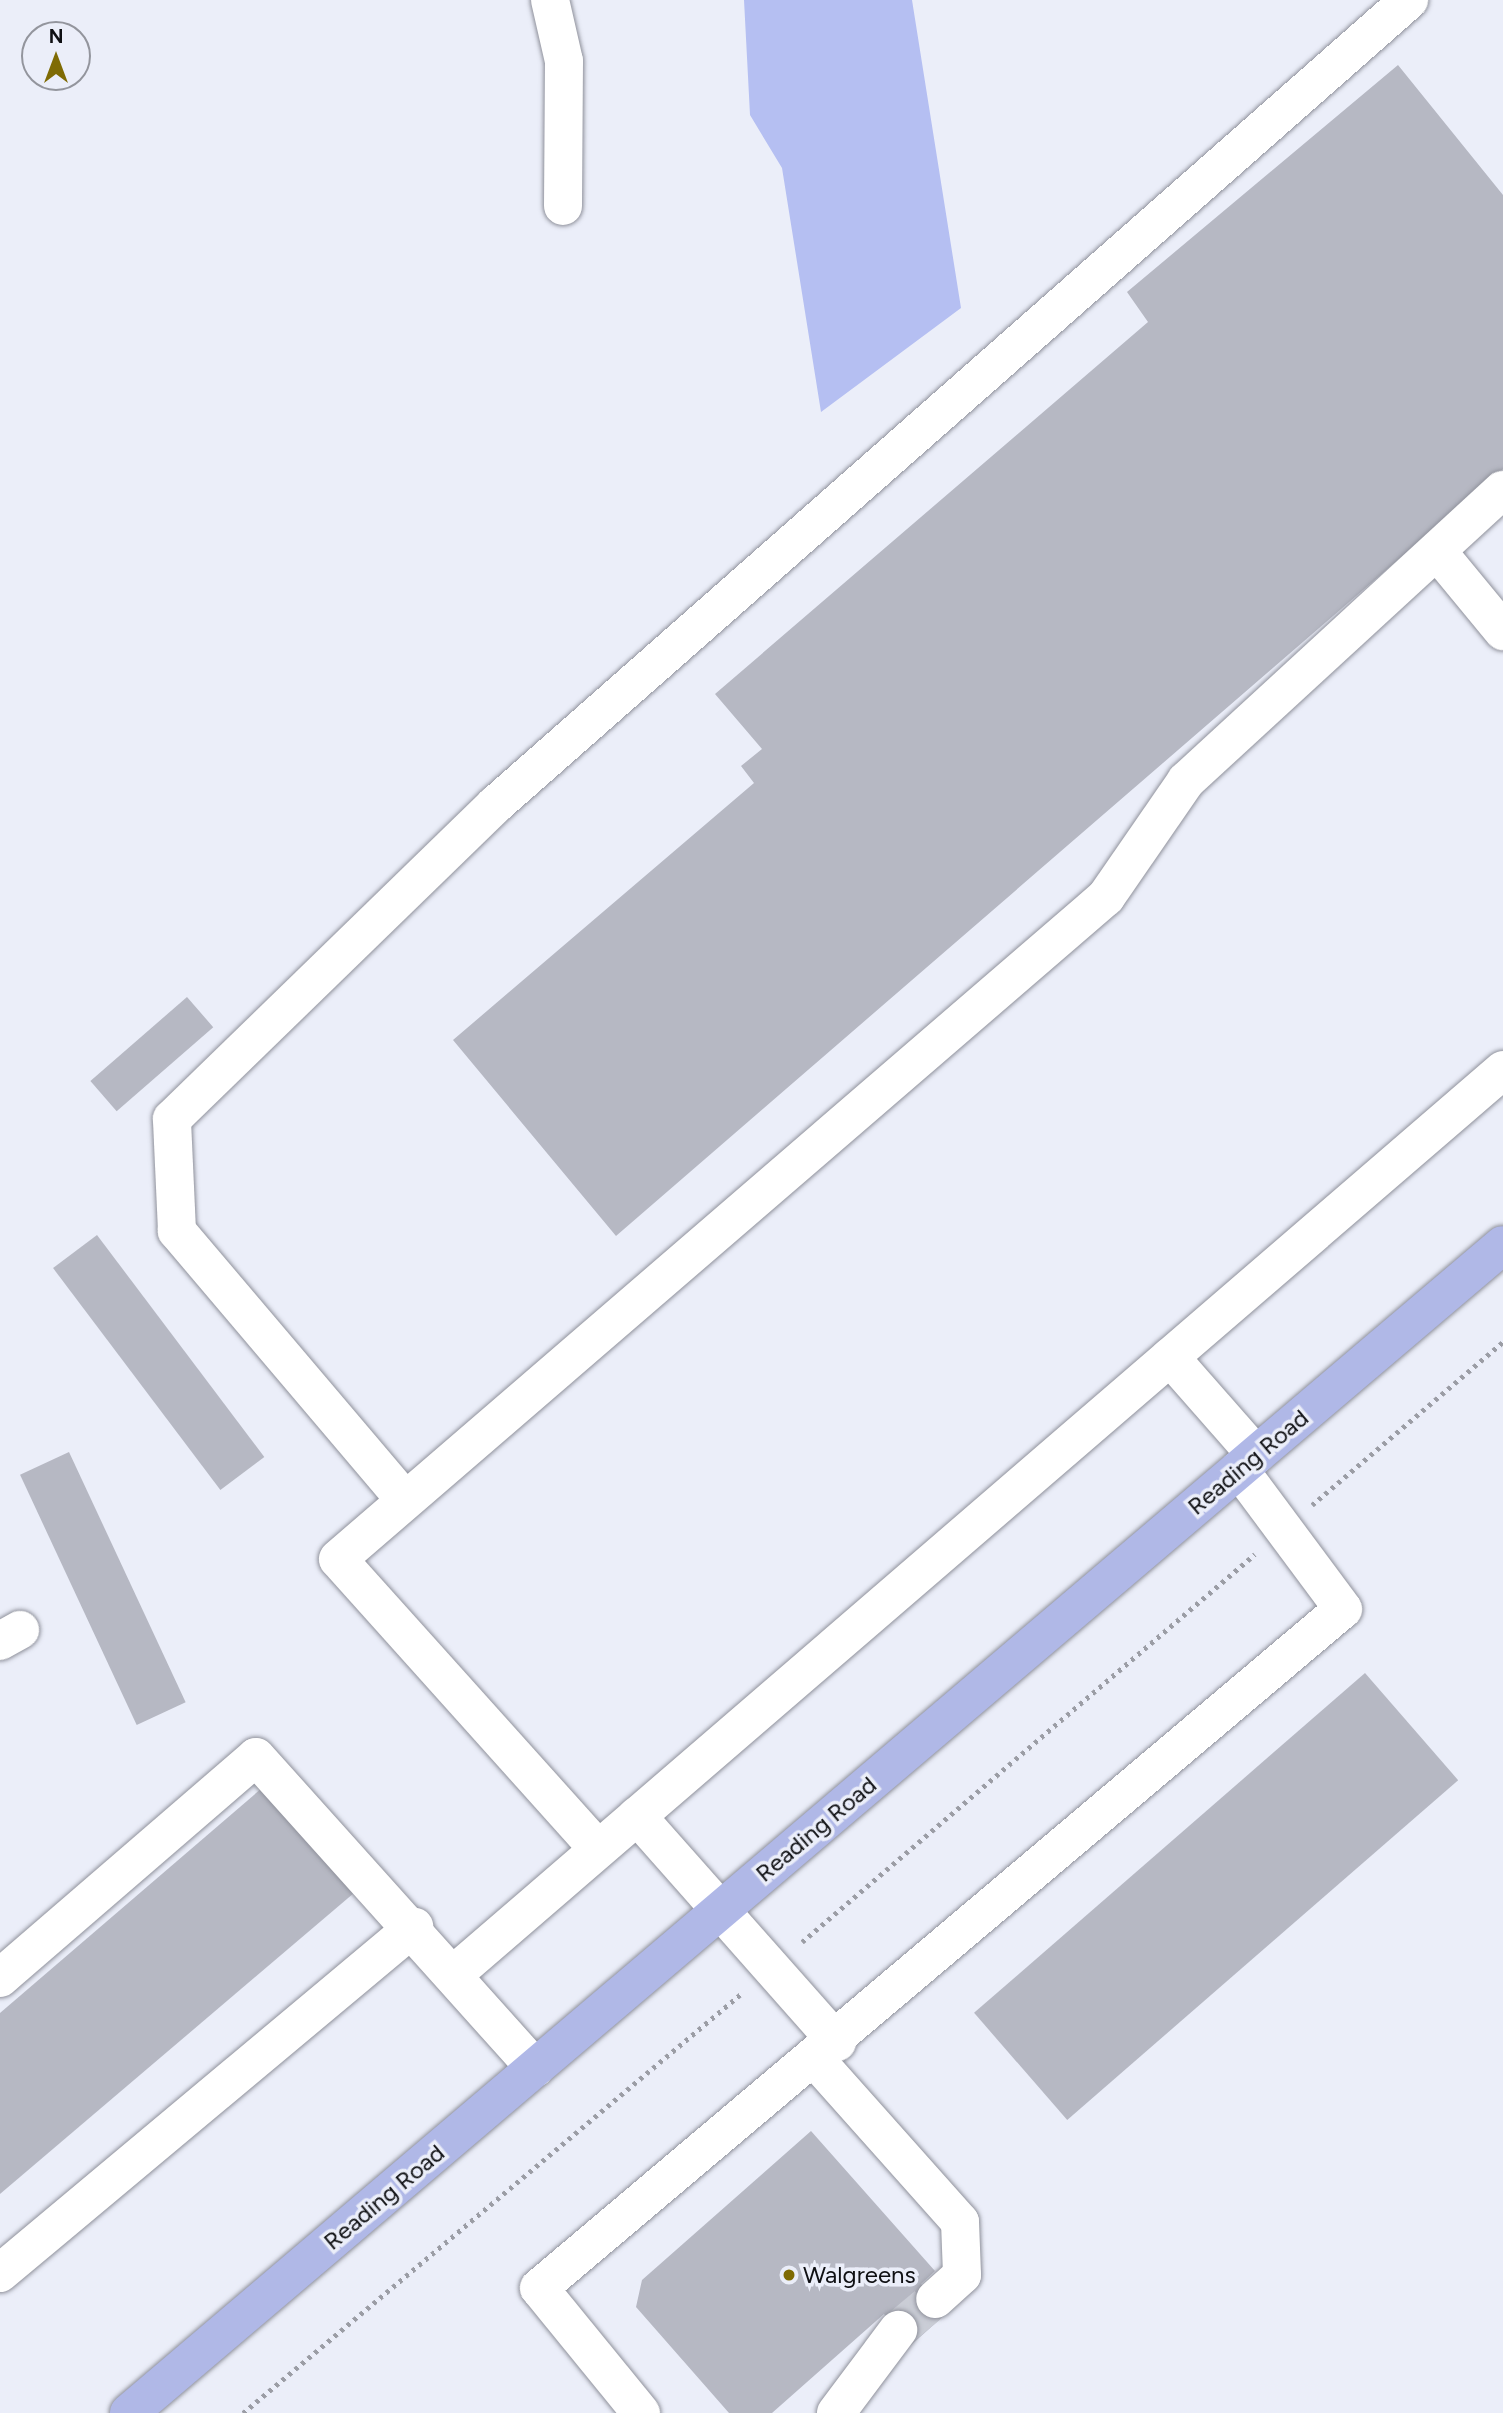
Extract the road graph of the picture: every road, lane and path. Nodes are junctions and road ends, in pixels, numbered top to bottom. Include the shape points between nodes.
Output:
1 (550, 0) edge
2 (1409, 0) edge
3 (563, 206) dead end
4 (1503, 490) edge
5 (1437, 551) junction
6 (1503, 631) edge
7 (1503, 1070) edge
8 (1503, 1245) edge
9 (1503, 1342) edge
10 (1170, 1357) junction
11 (1248, 1462) junction
12 (405, 1500) junction
13 (1281, 1532) junction
14 (637, 1816) junction
15 (598, 1849) junction
16 (721, 1910) junction
17 (414, 1927) junction
18 (772, 1968) junction
19 (454, 1974) junction
20 (0, 1978) edge
21 (826, 2051) junction
22 (535, 2068) junction
23 (0, 2273) edge
24 (935, 2299) tunnel mouth
25 (898, 2330) tunnel mouth
26 (130, 2413) edge
27 (243, 2413) edge
28 (641, 2413) edge
29 (836, 2413) edge

1 - 3 street via 564,61
2 - 12 street via 495,805 172,1119 177,1231
4 - 5 street
5 - 6 street
5 - 12 street via 1186,782 1106,897
7 - 10 street
8 - 11 main road, Reading Road
9 - 13 path
10 - 11 street
10 - 14 street
11 - 13 street
11 - 16 main road, Reading Road
12 - 15 street via 338,1559
13 - 18 path
13 - 21 street via 1343,1609
14 - 15 street
14 - 16 street
15 - 19 street
16 - 18 street
16 - 22 main road, Reading Road
17 - 19 street
17 - 20 street via 256,1757
17 - 23 street
18 - 21 street
18 - 27 path
19 - 22 street
21 - 24 street via 960,2222 962,2275
21 - 28 street via 539,2288
22 - 26 main road, Reading Road
25 - 29 street

